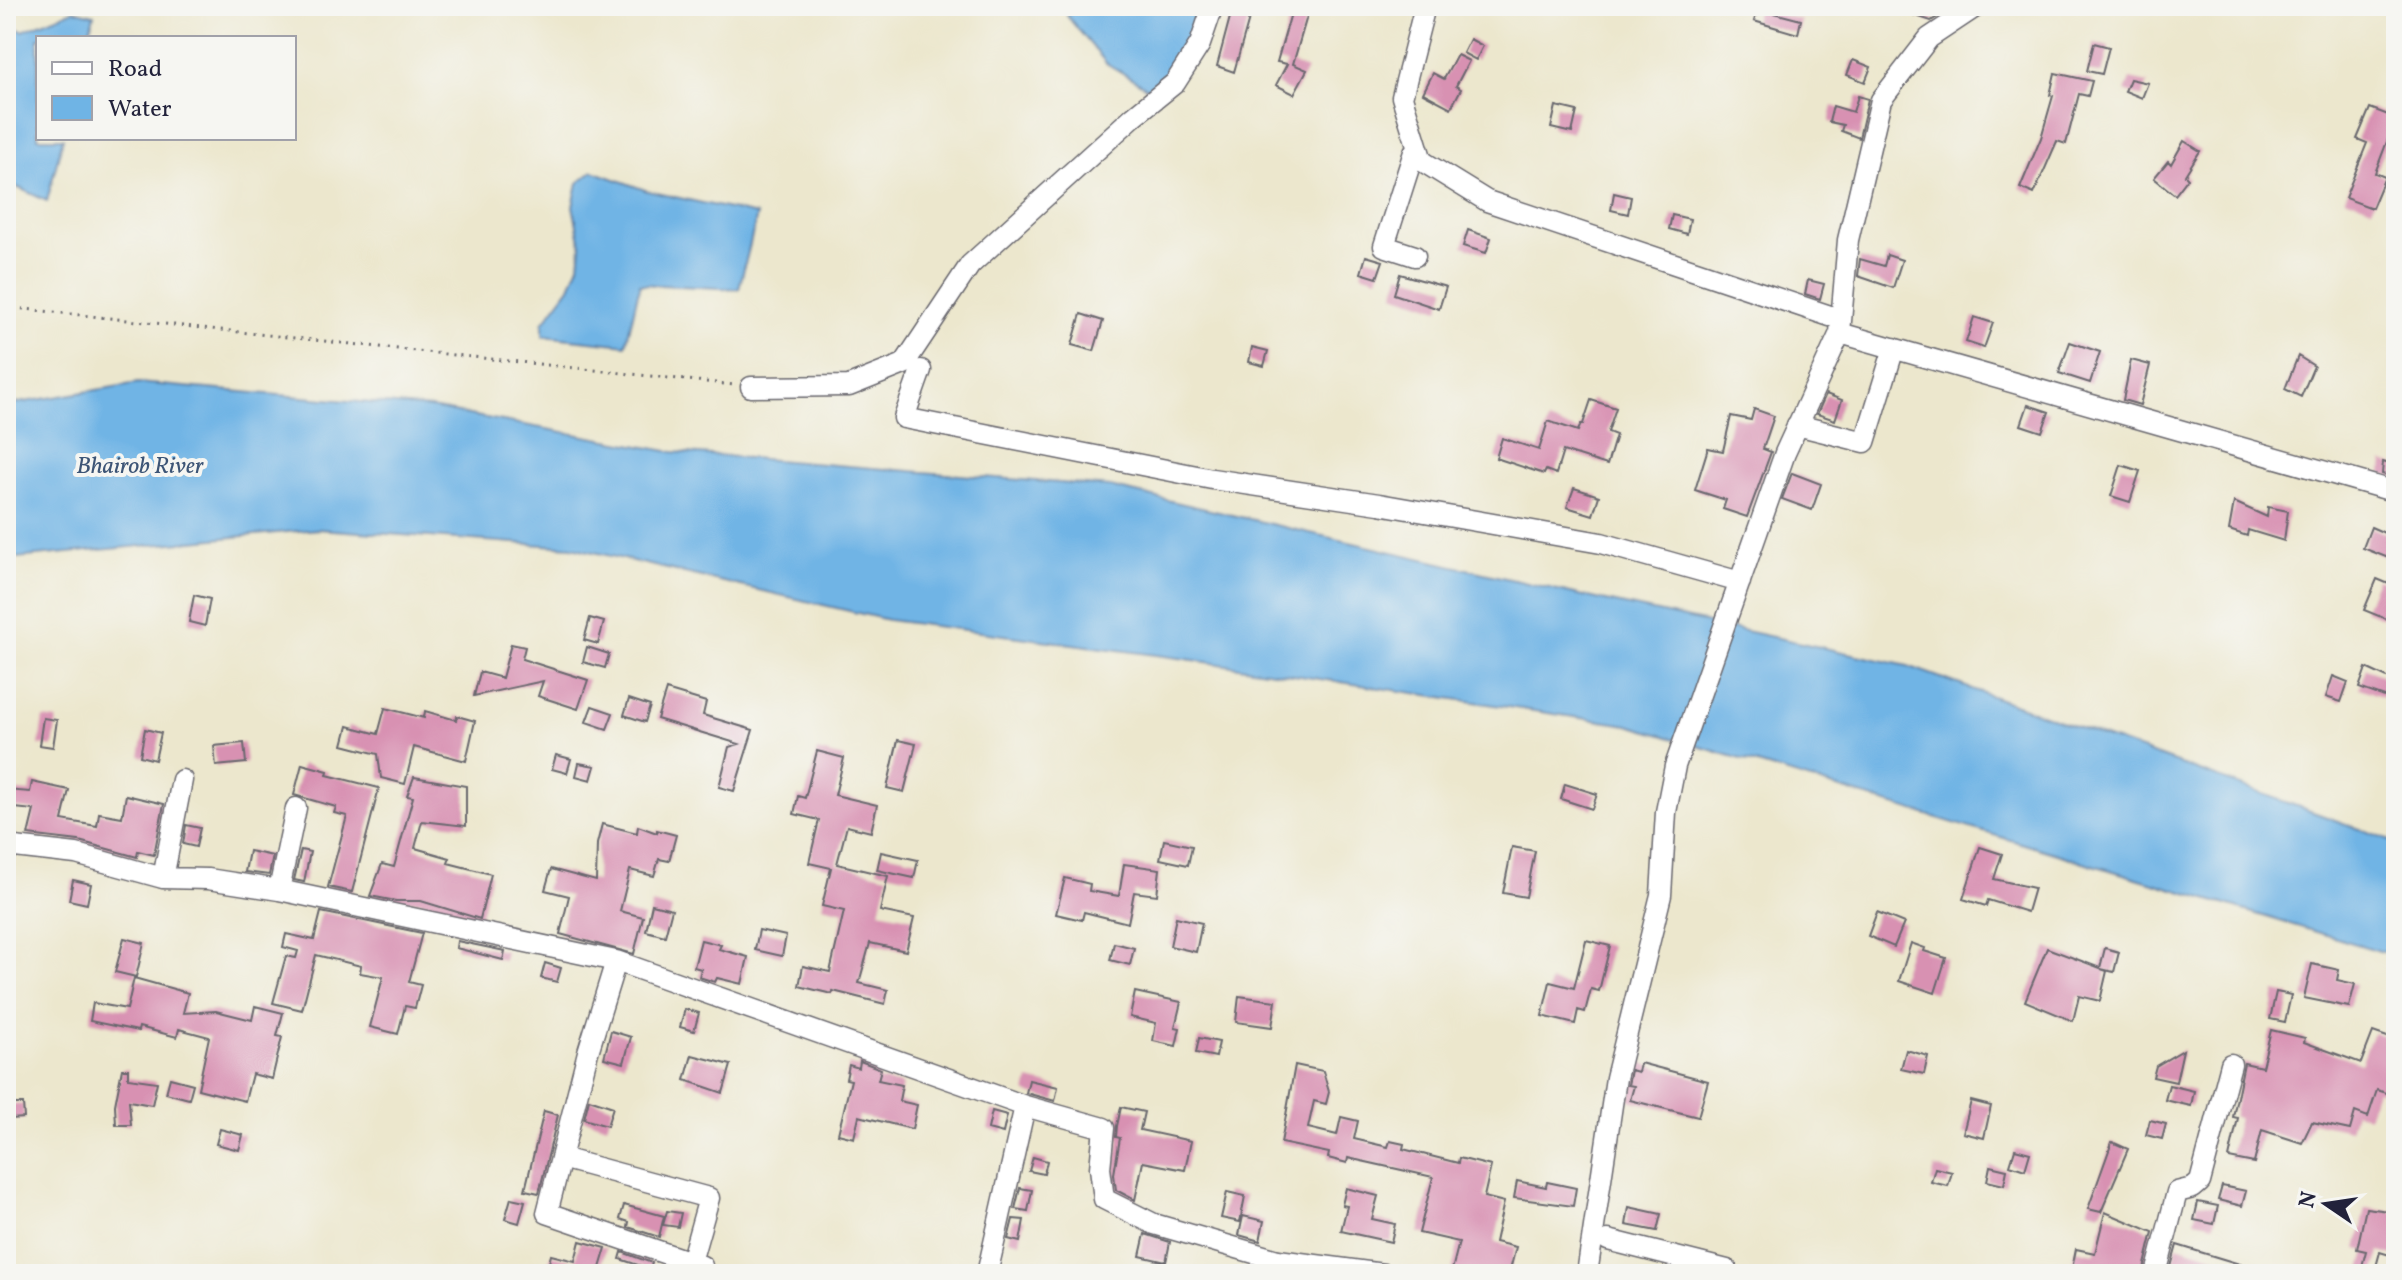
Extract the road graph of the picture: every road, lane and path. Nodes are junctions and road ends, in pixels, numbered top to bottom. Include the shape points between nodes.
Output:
1 (1213, 6) edge
2 (1425, 6) edge
3 (1977, 6) edge
4 (1414, 152) dead end
5 (1415, 256) dead end
6 (6, 307) edge
7 (1835, 324) junction
8 (1894, 348) junction
9 (921, 370) dead end
10 (751, 387) joint
11 (1797, 425) junction
12 (2396, 492) edge
13 (1740, 582) junction
14 (182, 780) dead end
15 (296, 808) dead end
16 (6, 846) edge
17 (163, 878) junction
18 (279, 890) junction
19 (616, 961) junction
20 (2231, 1064) dead end
21 (1025, 1106) junction
22 (561, 1158) junction
23 (1608, 1240) dead end
24 (695, 1268) edge
25 (1727, 1270) dead end
26 (987, 1274) edge
27 (1383, 1274) edge
28 (1587, 1274) edge
29 (2156, 1274) edge

1 - 10 street via 1200,44 1175,83 970,265 904,364 849,386
2 - 7 street via 1402,97 1422,161 1487,201
3 - 7 street via 1929,38 1881,100 1848,240
4 - 5 street via 1384,246
6 - 10 path
7 - 8 street
7 - 11 street
8 - 11 street via 1865,442
8 - 12 street
9 - 13 street via 904,418 1212,479 1601,543
11 - 13 street
13 - 28 street via 1675,766 1661,895 1616,1078
14 - 17 street
15 - 18 street
16 - 17 street via 76,854
17 - 18 street
18 - 19 street
19 - 21 street
19 - 22 street
20 - 29 street via 2200,1182 2177,1192
21 - 26 street
21 - 27 street via 1104,1128 1104,1199 1154,1224 1278,1260
22 - 24 street via 547,1213
22 - 24 street via 709,1198
23 - 25 street

